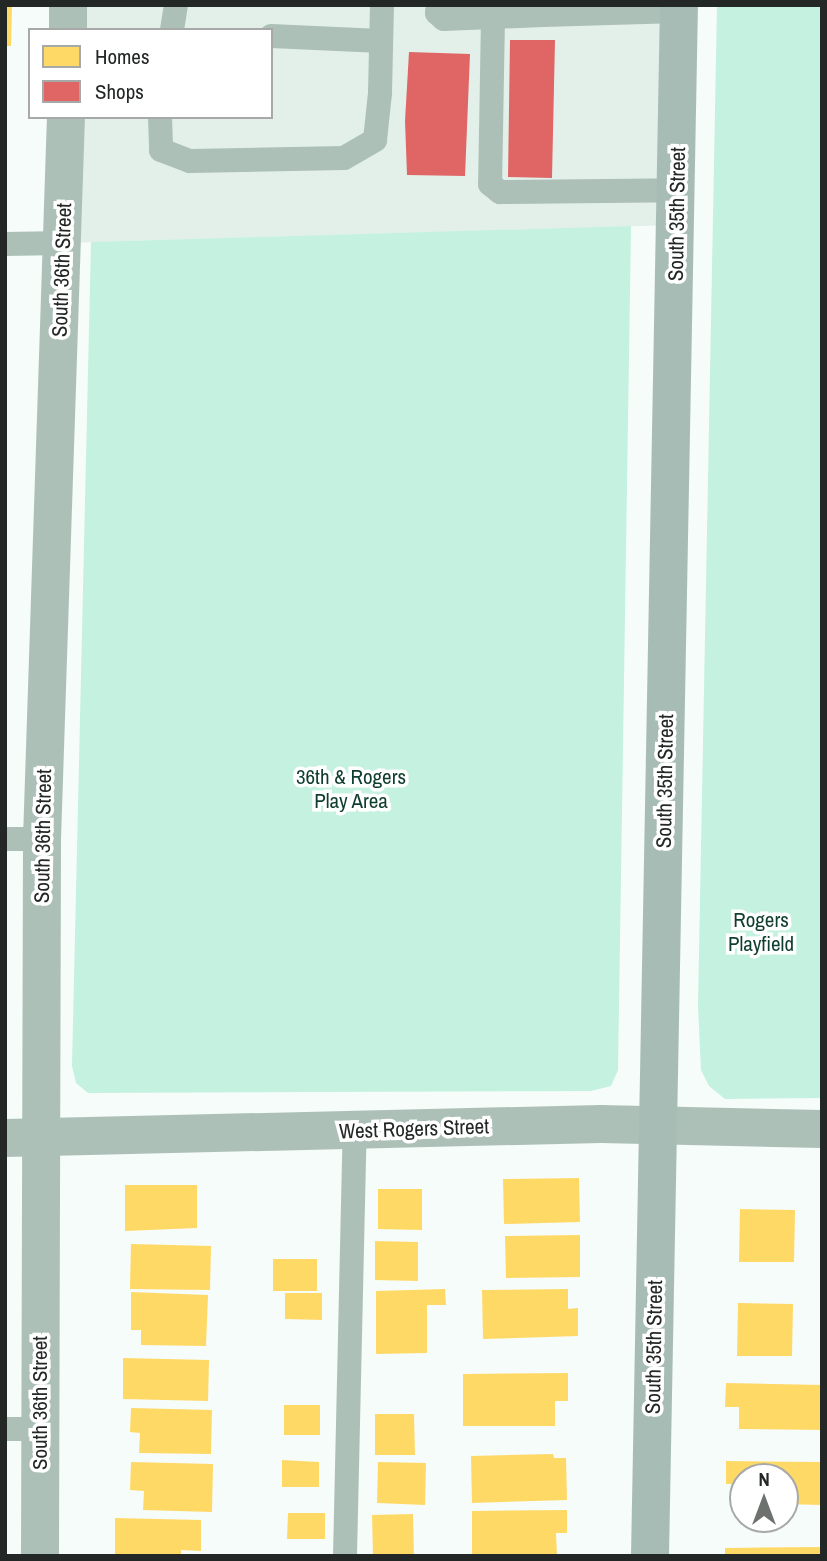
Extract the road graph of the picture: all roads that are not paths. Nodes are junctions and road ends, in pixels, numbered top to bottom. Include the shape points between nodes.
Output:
1 (68, 5) edge
2 (176, 5) edge
3 (382, 5) edge
4 (438, 5) edge
5 (679, 8) edge
6 (543, 10) edge
7 (493, 17) junction
8 (68, 28) edge
9 (172, 28) edge
10 (273, 36) edge
11 (381, 41) junction
12 (66, 119) edge
13 (160, 119) edge
14 (677, 190) junction
15 (62, 243) junction
16 (5, 244) edge
17 (24, 839) edge
18 (657, 1124) junction
19 (822, 1129) edge
20 (355, 1131) junction
21 (22, 1138) edge
22 (23, 1429) edge
23 (40, 1556) edge
24 (345, 1556) edge
25 (650, 1556) edge

1 - 8 street
2 - 9 lane
3 - 11 lane
4 - 7 lane via 437,13 444,19
5 - 6 lane
5 - 14 main road, South 35th Street
6 - 7 lane
7 - 14 lane via 490,184 500,192
10 - 11 lane
11 - 13 lane via 375,140 344,158 190,161 161,150
12 - 15 street, South 36th Street
14 - 18 main road, South 35th Street
15 - 16 lane
15 - 17 street, South 36th Street
17 - 21 street, South 36th Street
18 - 19 street, West Rogers Street
18 - 20 street, West Rogers Street
18 - 25 main road, South 35th Street
20 - 21 street, West Rogers Street
20 - 24 lane
21 - 22 street, South 36th Street
22 - 23 street, South 36th Street

